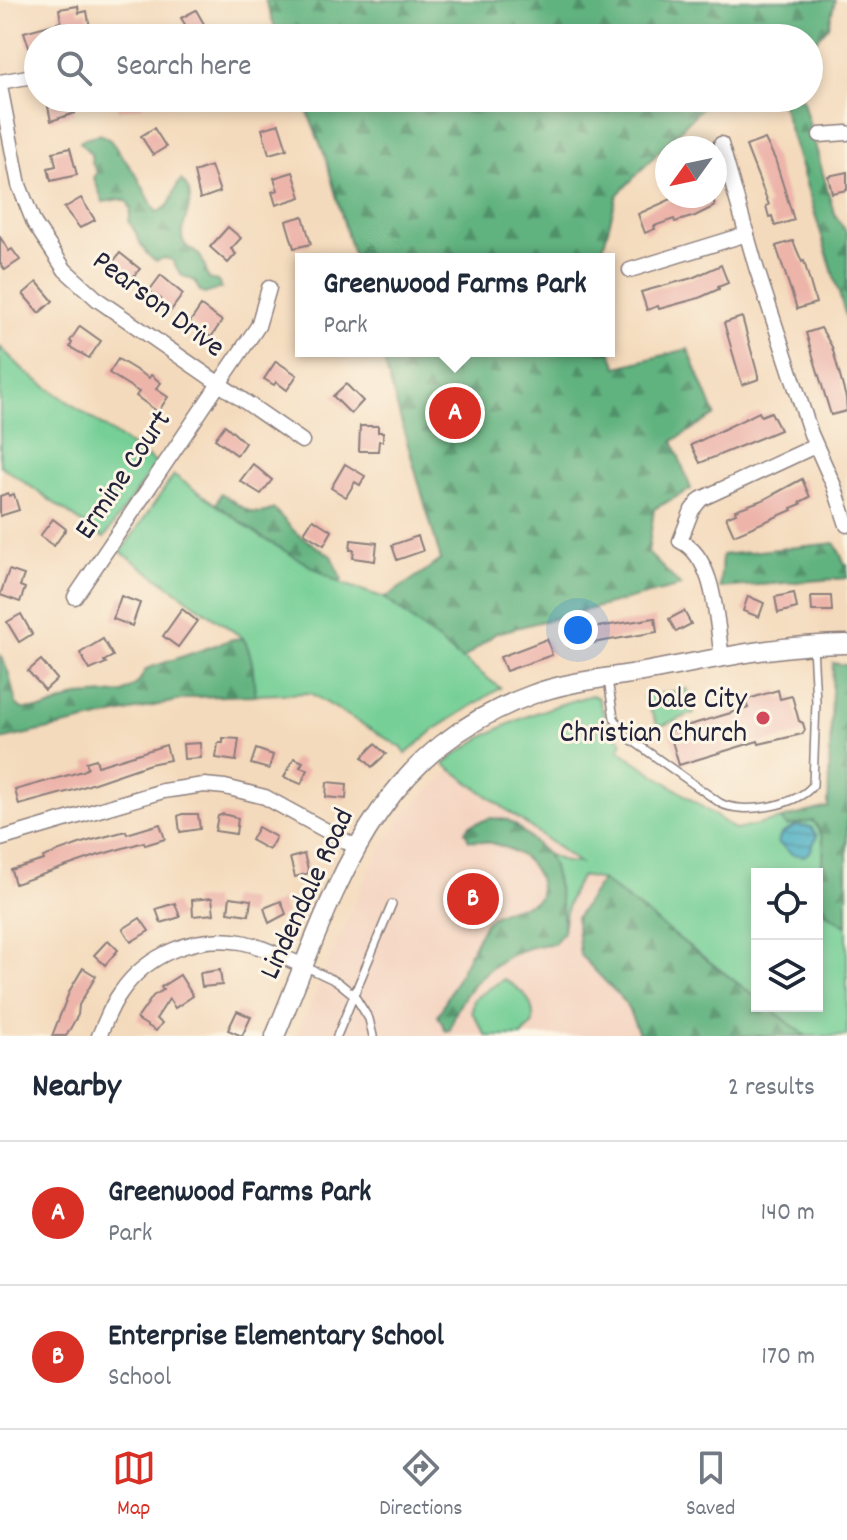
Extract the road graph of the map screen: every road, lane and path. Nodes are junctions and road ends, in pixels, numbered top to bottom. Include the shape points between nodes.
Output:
1 (24, 78) edge
2 (0, 84) edge
3 (847, 133) edge
4 (820, 135) dead end
5 (727, 165) edge
6 (747, 234) junction
7 (630, 270) dead end
8 (269, 288) dead end
9 (219, 385) junction
10 (302, 441) dead end
11 (815, 446) junction
12 (847, 525) edge
13 (75, 597) dead end
14 (813, 644) junction
15 (847, 644) edge
16 (722, 658) junction
17 (607, 678) junction
18 (0, 839) edge
19 (356, 847) junction
20 (392, 904) dead end
21 (304, 966) junction
22 (354, 995) junction
23 (99, 1036) edge
24 (275, 1036) edge
25 (337, 1036) edge
26 (373, 1036) edge

1 - 2 street
2 - 9 street, Pearson Drive via 19,185 52,252 98,300
3 - 4 street
5 - 6 street
6 - 7 street
6 - 11 street
8 - 9 street, Ermine Court via 258,326
9 - 10 street, Pearson Drive
9 - 13 street, Ermine Court
11 - 12 street
11 - 16 street via 708,495 692,510 680,541 694,548 704,564
14 - 15 street, Lindendale Road
14 - 16 street, Lindendale Road
14 - 17 lane via 813,785 802,796 748,810 720,803 626,736 614,718
16 - 17 street, Lindendale Road
17 - 19 street, Lindendale Road via 533,694 457,733 389,796
18 - 19 street via 163,791 204,785 265,797
19 - 21 street, Lindendale Road
20 - 22 lane
21 - 22 lane
21 - 23 street via 241,942 186,945 135,975 113,1004
21 - 24 street, Lindendale Road
22 - 25 lane
22 - 26 lane

